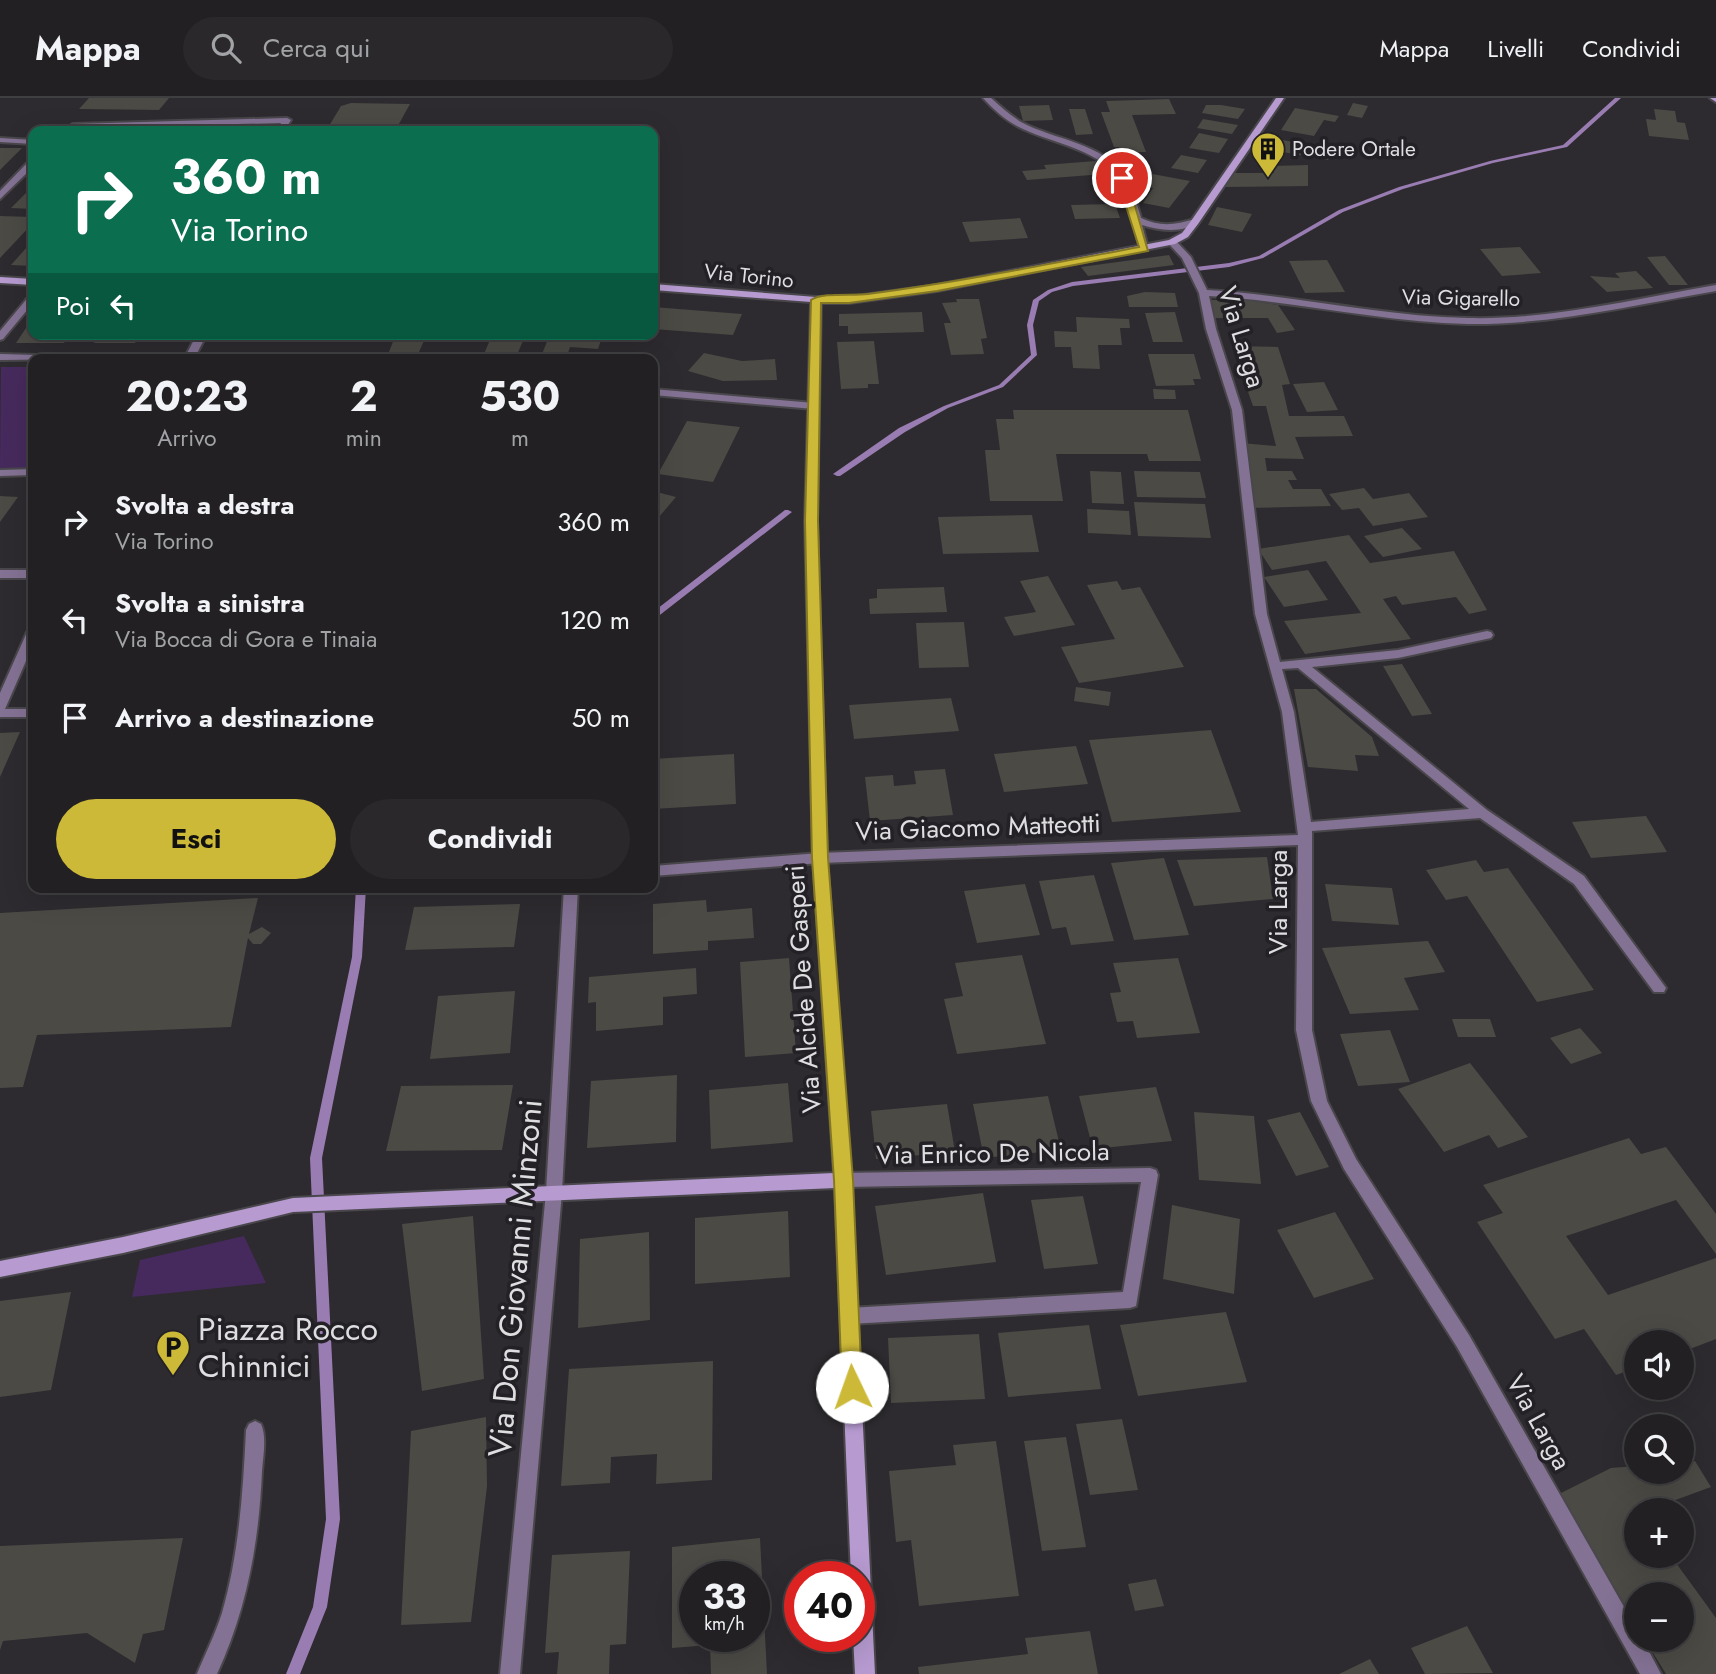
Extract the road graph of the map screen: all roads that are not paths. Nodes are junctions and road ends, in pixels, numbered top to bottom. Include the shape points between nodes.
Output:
1 (987, 98) edge
2 (1280, 98) edge
3 (190, 121) junction
4 (73, 126) edge
5 (186, 126) edge
6 (283, 126) edge
7 (0, 140) edge
8 (28, 142) edge
9 (28, 167) edge
10 (0, 196) edge
11 (1135, 219) junction
12 (1195, 222) junction
13 (1172, 242) junction
14 (1144, 248) junction
15 (0, 280) edge
16 (28, 282) edge
17 (658, 286) edge
18 (1716, 288) edge
19 (1204, 293) junction
20 (816, 300) junction
21 (28, 304) edge
22 (0, 337) edge
23 (0, 357) edge
24 (28, 358) edge
25 (658, 392) edge
26 (814, 407) junction
27 (0, 472) edge
28 (28, 472) edge
29 (0, 574) edge
30 (28, 574) edge
31 (1487, 635) dead end
32 (28, 643) edge
33 (1301, 664) junction
34 (1276, 666) junction
35 (0, 707) edge
36 (0, 713) edge
37 (28, 713) edge
38 (1482, 813) junction
39 (1305, 833) junction
40 (820, 858) junction
41 (658, 871) edge
42 (570, 893) edge
43 (1658, 988) dead end
44 (843, 1180) junction
45 (554, 1192) junction
46 (0, 1269) edge
47 (849, 1316) junction
48 (255, 1430) dead end
49 (207, 1674) edge
50 (510, 1674) edge
51 (865, 1674) edge
52 (1650, 1674) edge

1 - 11 street via 1025,129 1110,165 1122,178
2 - 12 street
3 - 4 street
3 - 5 street
3 - 6 street via 287,120
7 - 8 street
9 - 10 street
11 - 12 street via 1159,228
11 - 14 street
12 - 13 street
13 - 14 street, Via Torino
13 - 19 street, Via Larga
14 - 20 street, Via Torino via 937,288
15 - 16 street
17 - 20 street, Via Torino
18 - 19 street, Via Gigarello via 1567,314 1469,321 1367,314
19 - 34 street, Via Larga via 1237,410 1259,601
20 - 26 street, Via Alcide De Gasperi
21 - 22 street
23 - 24 street
25 - 26 street
26 - 40 street, Via Alcide De Gasperi via 811,521
27 - 28 street
29 - 30 street
31 - 33 street via 1398,654
32 - 35 street
33 - 34 street
33 - 38 street
34 - 39 street, Via Larga via 1288,712
36 - 37 street
38 - 39 street, Via Giacomo Matteotti
38 - 43 street via 1579,880
39 - 40 street, Via Giacomo Matteotti
39 - 52 street, Via Larga via 1304,1030 1319,1101 1350,1164 1463,1341
40 - 41 street, Via Giacomo Matteotti
40 - 44 street, Via Alcide De Gasperi
42 - 45 street, Via Don Giovanni Minzoni
44 - 45 street, Via Enrico De Nicola
44 - 47 street, Via Alcide De Gasperi
44 - 47 street, Via Enrico De Nicola via 1150,1175 1130,1300
45 - 46 street, Via Enrico De Nicola via 293,1205
45 - 50 street, Via Don Giovanni Minzoni
47 - 51 street, Via Alcide De Gasperi
48 - 49 street via 252,1513 244,1566 219,1651

